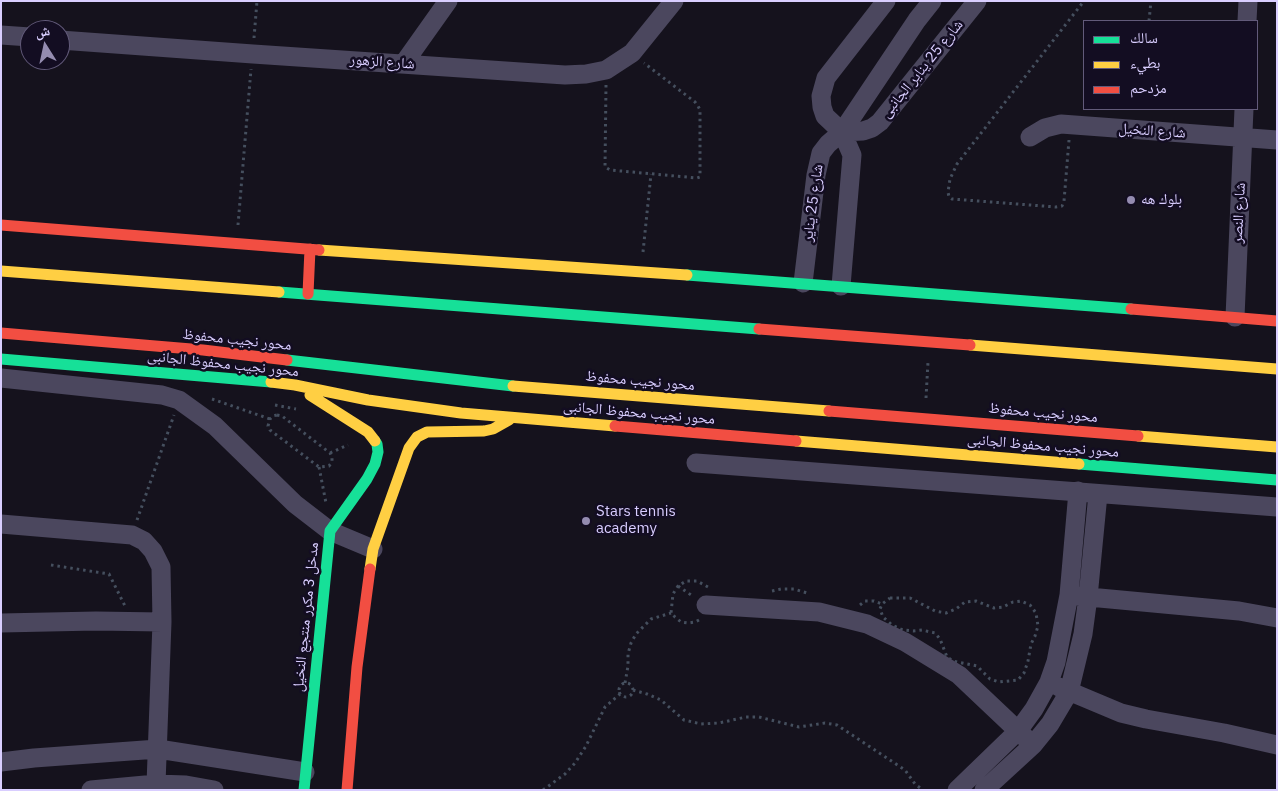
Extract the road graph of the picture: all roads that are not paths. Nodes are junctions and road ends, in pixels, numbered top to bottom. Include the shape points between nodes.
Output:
1 (448, 1) edge
2 (674, 1) edge
3 (886, 1) edge
4 (932, 1) edge
5 (977, 1) edge
6 (1248, 1) edge
7 (1247, 20) edge
8 (1, 35) edge
9 (20, 36) edge
10 (70, 41) edge
11 (404, 63) junction
12 (1244, 110) edge
13 (842, 132) junction
14 (1030, 137) dead end
15 (1243, 138) junction
16 (1277, 140) edge
17 (1, 226) edge
18 (310, 249) junction
19 (1, 271) edge
20 (803, 283) junction
21 (841, 286) junction
22 (308, 294) junction
23 (1235, 317) junction
24 (1277, 321) edge
25 (1, 333) edge
26 (78, 340) junction
27 (1, 359) edge
28 (1277, 368) edge
29 (128, 370) junction
30 (1, 378) edge
31 (295, 385) junction
32 (515, 417) junction
33 (1277, 447) edge
34 (696, 463) dead end
35 (1277, 480) edge
36 (1078, 492) junction
37 (1098, 494) junction
38 (1277, 507) edge
39 (1, 524) edge
40 (330, 531) junction
41 (373, 549) junction
42 (1069, 595) junction
43 (1088, 597) junction
44 (706, 605) dead end
45 (1277, 618) edge
46 (162, 622) junction
47 (1, 623) edge
48 (1049, 682) junction
49 (1069, 692) junction
50 (1018, 731) junction
51 (1032, 745) junction
52 (1277, 745) edge
53 (158, 749) junction
54 (1, 762) edge
55 (304, 781) edge
56 (156, 784) junction
57 (91, 790) edge
58 (214, 790) edge
59 (347, 790) edge
60 (957, 790) edge
61 (984, 790) edge

1 - 11 street
2 - 11 street, شارع الزهور via 632,53 606,70 565,75
3 - 13 street via 823,86 825,116
4 - 13 street, شارع 25 يناير
5 - 13 street, شارع 25 يناير الجانبى via 880,122 863,131
6 - 7 street
8 - 9 street
10 - 11 street, شارع الزهور
12 - 15 street, شارع النصر
13 - 20 street, شارع 25 يناير via 821,153 818,163
13 - 21 street via 852,155
14 - 15 street, شارع النخيل via 1061,124
15 - 16 street, شارع النخيل
15 - 23 street, شارع النصر
17 - 18 street
18 - 20 street
18 - 22 street
19 - 22 street
20 - 21 street
21 - 23 street
22 - 28 street
23 - 24 street
25 - 26 street, محور نجيب محفوظ
26 - 29 street
26 - 33 street, محور نجيب محفوظ via 203,350 477,382 777,411 924,418
27 - 29 street, محور نجيب محفوظ الجانبى
29 - 31 street, محور نجيب محفوظ الجانبى
30 - 40 street via 162,395 179,400 216,426 295,504
31 - 32 street, محور نجيب محفوظ الجانبى via 414,408
31 - 40 street, مدخل 3 مكرر منتجع النخيل via 361,427 377,444 375,464
32 - 35 street, محور نجيب محفوظ الجانبى
32 - 41 street via 484,431 427,432 417,437 409,448
34 - 36 street
36 - 37 street
36 - 42 street
37 - 38 street
37 - 43 street
39 - 46 street via 132,535 144,541 161,567
40 - 41 street
40 - 55 street, مدخل 3 مكرر منتجع النخيل
41 - 59 street via 357,667
42 - 43 street
42 - 48 street
43 - 45 street via 1239,611
43 - 49 street
44 - 50 street via 819,612 867,624 906,642 959,675
46 - 47 street
46 - 53 street
48 - 49 street
48 - 50 street
49 - 51 street via 1050,724
49 - 52 street via 1121,713
50 - 51 street
50 - 60 street
51 - 61 street
53 - 54 street
53 - 55 street
53 - 56 street
56 - 57 street
56 - 58 street

